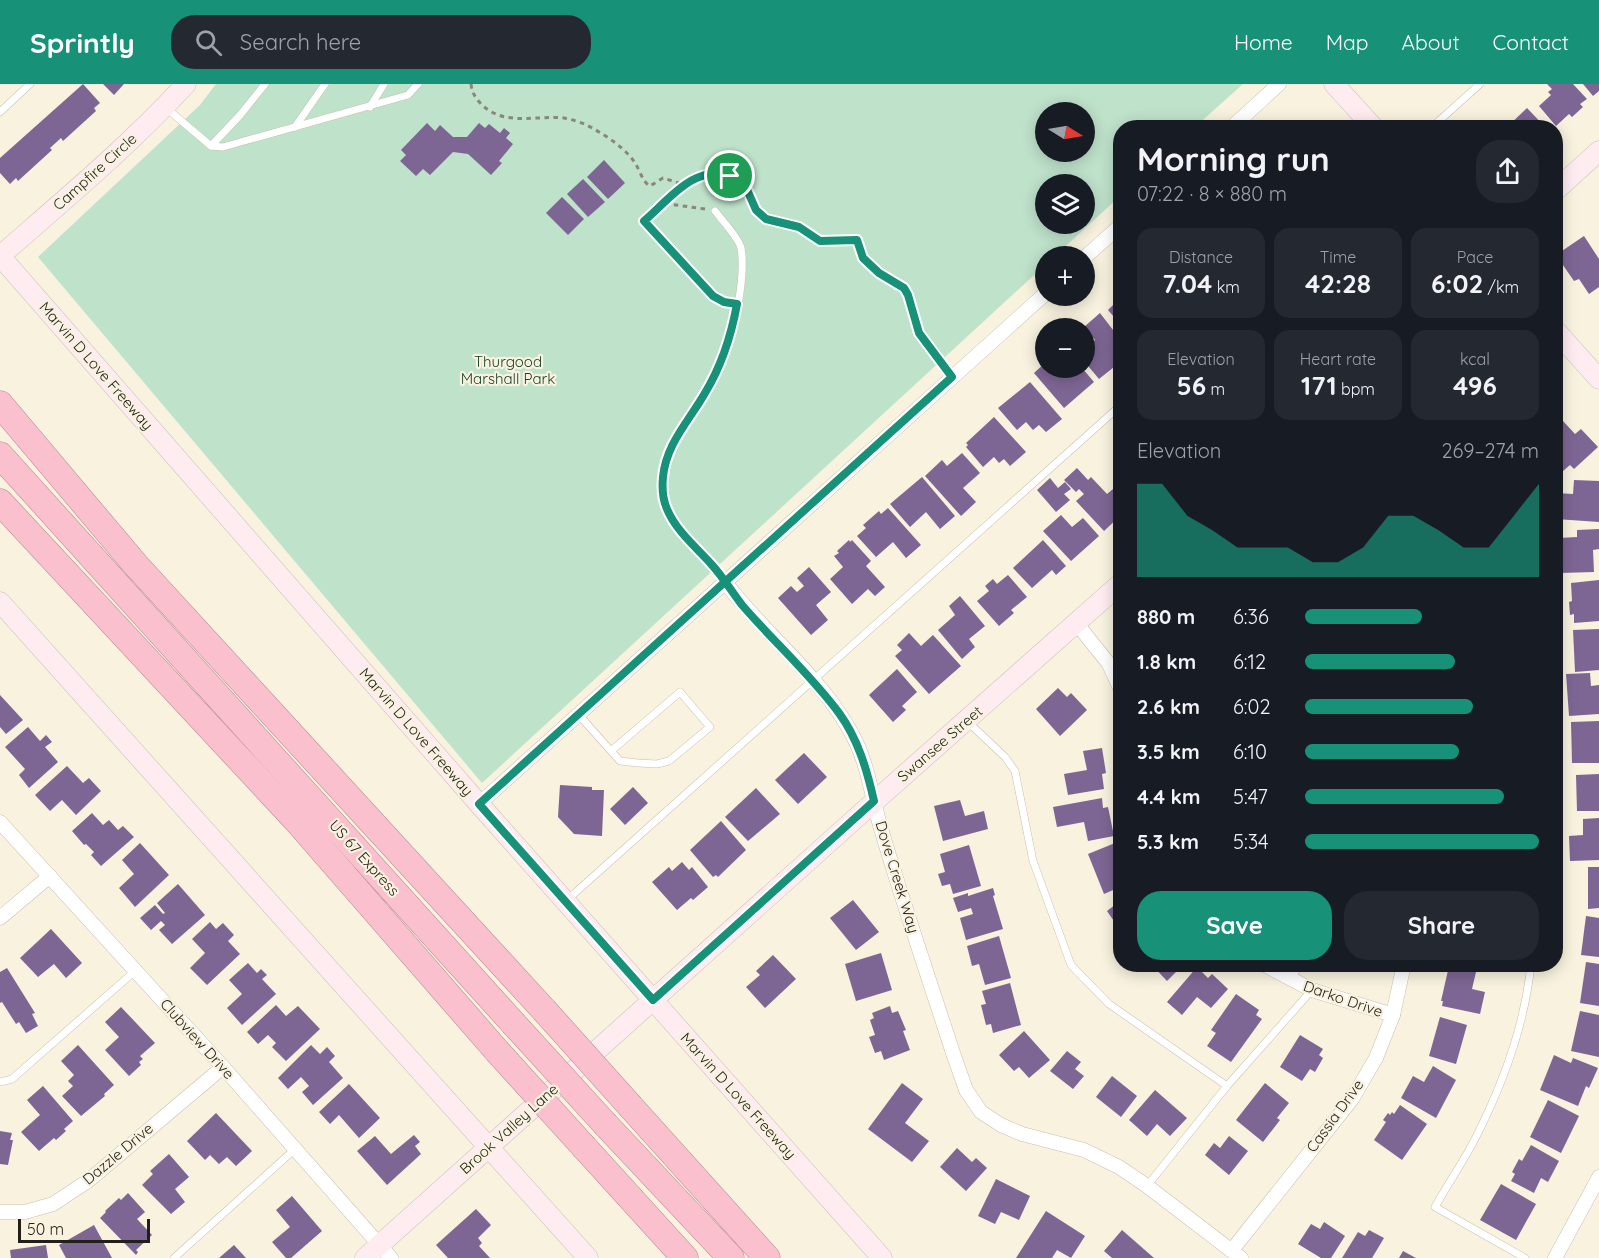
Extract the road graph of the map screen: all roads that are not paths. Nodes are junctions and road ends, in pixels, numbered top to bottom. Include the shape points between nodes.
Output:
1 (30, 84) edge
2 (186, 84) edge
3 (265, 84) edge
4 (325, 84) edge
5 (384, 84) edge
6 (418, 84) edge
7 (1279, 84) edge
8 (1334, 84) edge
9 (1480, 84) edge
10 (165, 107) junction
11 (370, 107) junction
12 (0, 112) edge
13 (1240, 120) edge
14 (1367, 120) edge
15 (1440, 120) edge
16 (295, 127) junction
17 (211, 146) junction
18 (1599, 151) edge
19 (1563, 184) edge
20 (715, 211) road end
21 (1113, 232) edge
22 (1095, 248) edge
23 (0, 256) edge
24 (1035, 303) edge
25 (1563, 343) edge
26 (1599, 379) edge
27 (0, 404) edge
28 (1113, 412) edge
29 (0, 454) edge
30 (0, 502) edge
31 (725, 582) junction
32 (1113, 591) edge
33 (0, 602) edge
34 (1077, 624) junction
35 (1113, 673) edge
36 (813, 681) junction
37 (578, 714) junction
38 (967, 720) junction
39 (611, 751) junction
40 (874, 801) junction
41 (479, 804) junction
42 (0, 822) edge
43 (50, 876) junction
44 (565, 902) junction
45 (0, 918) edge
46 (135, 971) junction
47 (1276, 972) edge
48 (1295, 972) edge
49 (1402, 972) edge
50 (1529, 972) edge
51 (1291, 981) junction
52 (1312, 990) junction
53 (653, 1000) junction
54 (1393, 1015) junction
55 (223, 1067) junction
56 (0, 1082) edge
57 (1227, 1086) junction
58 (488, 1148) junction
59 (295, 1149) junction
60 (1599, 1177) edge
61 (1147, 1185) junction
62 (0, 1212) edge
63 (378, 1254) edge
64 (1236, 1254) edge
65 (174, 1258) edge
66 (588, 1258) edge
67 (685, 1258) edge
68 (731, 1258) edge
69 (767, 1258) edge
70 (882, 1258) edge
71 (1525, 1258) edge
72 (1555, 1258) edge

1 - 12 lane
2 - 10 main road, Campfire Circle
3 - 17 lane
4 - 16 lane
5 - 11 lane
6 - 11 lane via 408,95
7 - 13 street
8 - 14 main road
9 - 15 lane
10 - 17 lane
10 - 23 main road, Campfire Circle
11 - 16 lane
16 - 17 lane via 223,147
18 - 19 main road
20 - 31 lane, Dove Creek Way via 741,246 733,329 723,361 705,395 673,441 666,459 663,492 667,509 680,530
21 - 22 street
23 - 41 main road, Marvin D Love Freeway
24 - 31 street
25 - 26 main road
27 - 69 highway, bridge via 135,564
28 - 36 lane
29 - 68 highway, US 67 Express, bridge via 513,1023
30 - 67 highway, bridge via 296,820 497,1051
31 - 36 street, Dove Creek Way
31 - 37 street
32 - 34 main road, Swansee Street
33 - 58 main road
34 - 35 street
34 - 38 main road, Swansee Street
36 - 40 street, Dove Creek Way via 854,737
36 - 44 lane
37 - 39 lane
37 - 41 street
38 - 40 main road, Swansee Street
38 - 57 lane via 1015,771 1033,861 1071,965 1109,1004
39 - 39 lane via 680,692 710,727 669,761 657,764 620,761
40 - 53 main road, Swansee Street
40 - 61 street, Dove Creek Way via 952,1053 966,1090 981,1112 1023,1134 1084,1150
41 - 44 main road, Marvin D Love Freeway
42 - 43 street, Clubview Drive
43 - 45 street
43 - 46 street, Clubview Drive
44 - 53 main road, Marvin D Love Freeway
46 - 55 street, Clubview Drive
46 - 56 lane via 12,1079
47 - 51 street, Darko Drive
48 - 51 lane
49 - 54 street, Cassia Drive
50 - 71 lane via 1515,1038 1498,1090 1475,1140 1435,1207
51 - 52 street, Darko Drive
52 - 54 street, Darko Drive
52 - 57 lane
53 - 58 main road, Brook Valley Lane
53 - 70 main road, Marvin D Love Freeway
54 - 64 street, Cassia Drive via 1376,1058 1352,1099
55 - 59 street, Clubview Drive
55 - 62 street, Dazzle Drive via 88,1181 53,1204 25,1212
57 - 61 lane
58 - 63 main road, Brook Valley Lane
58 - 66 main road
59 - 63 street, Clubview Drive
59 - 65 lane
60 - 72 street
61 - 64 street, Dove Creek Way

